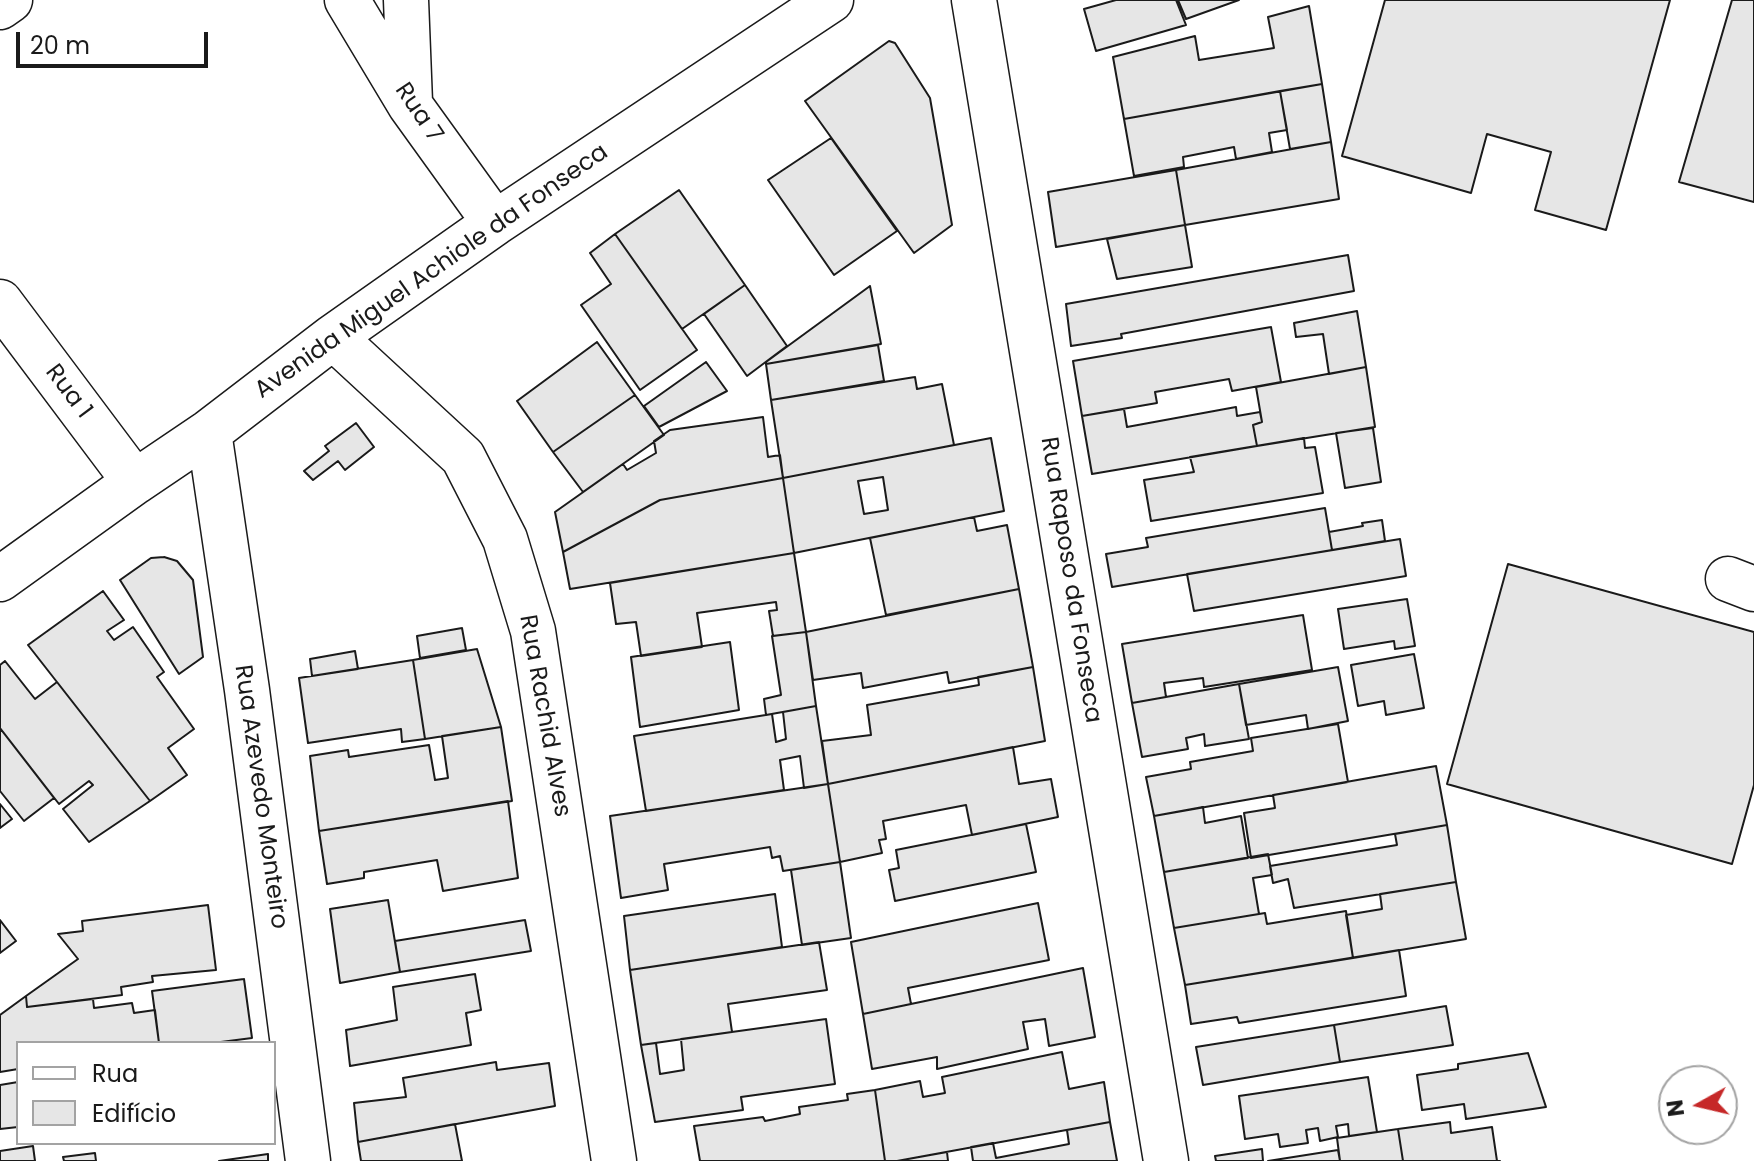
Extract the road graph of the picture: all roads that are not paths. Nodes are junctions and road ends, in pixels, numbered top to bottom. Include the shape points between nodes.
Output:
1 (10, 0) edge
2 (347, 0) edge
3 (406, 0) edge
4 (831, 0) edge
5 (974, 0) edge
6 (0, 7) edge
7 (410, 105) junction
8 (495, 223) junction
9 (0, 302) edge
10 (333, 337) junction
11 (209, 432) junction
12 (135, 482) junction
13 (0, 579) edge
14 (308, 1161) edge
15 (614, 1161) edge
16 (1166, 1161) edge

1 - 6 street
2 - 7 street, Rua 7
3 - 7 street
4 - 8 street, Avenida Miguel Achiole da Fonseca
5 - 16 street, Rua Raposo da Fonseca
7 - 8 street, Rua 7
8 - 10 street, Avenida Miguel Achiole da Fonseca
9 - 12 street, Rua 1
10 - 11 street, Avenida Miguel Achiole da Fonseca
10 - 15 street, Rua Rachid Alves via 463,457 505,539 533,631
11 - 12 street, Avenida Miguel Achiole da Fonseca
11 - 14 street, Rua Azevedo Monteiro
12 - 13 street, Avenida Miguel Achiole da Fonseca

